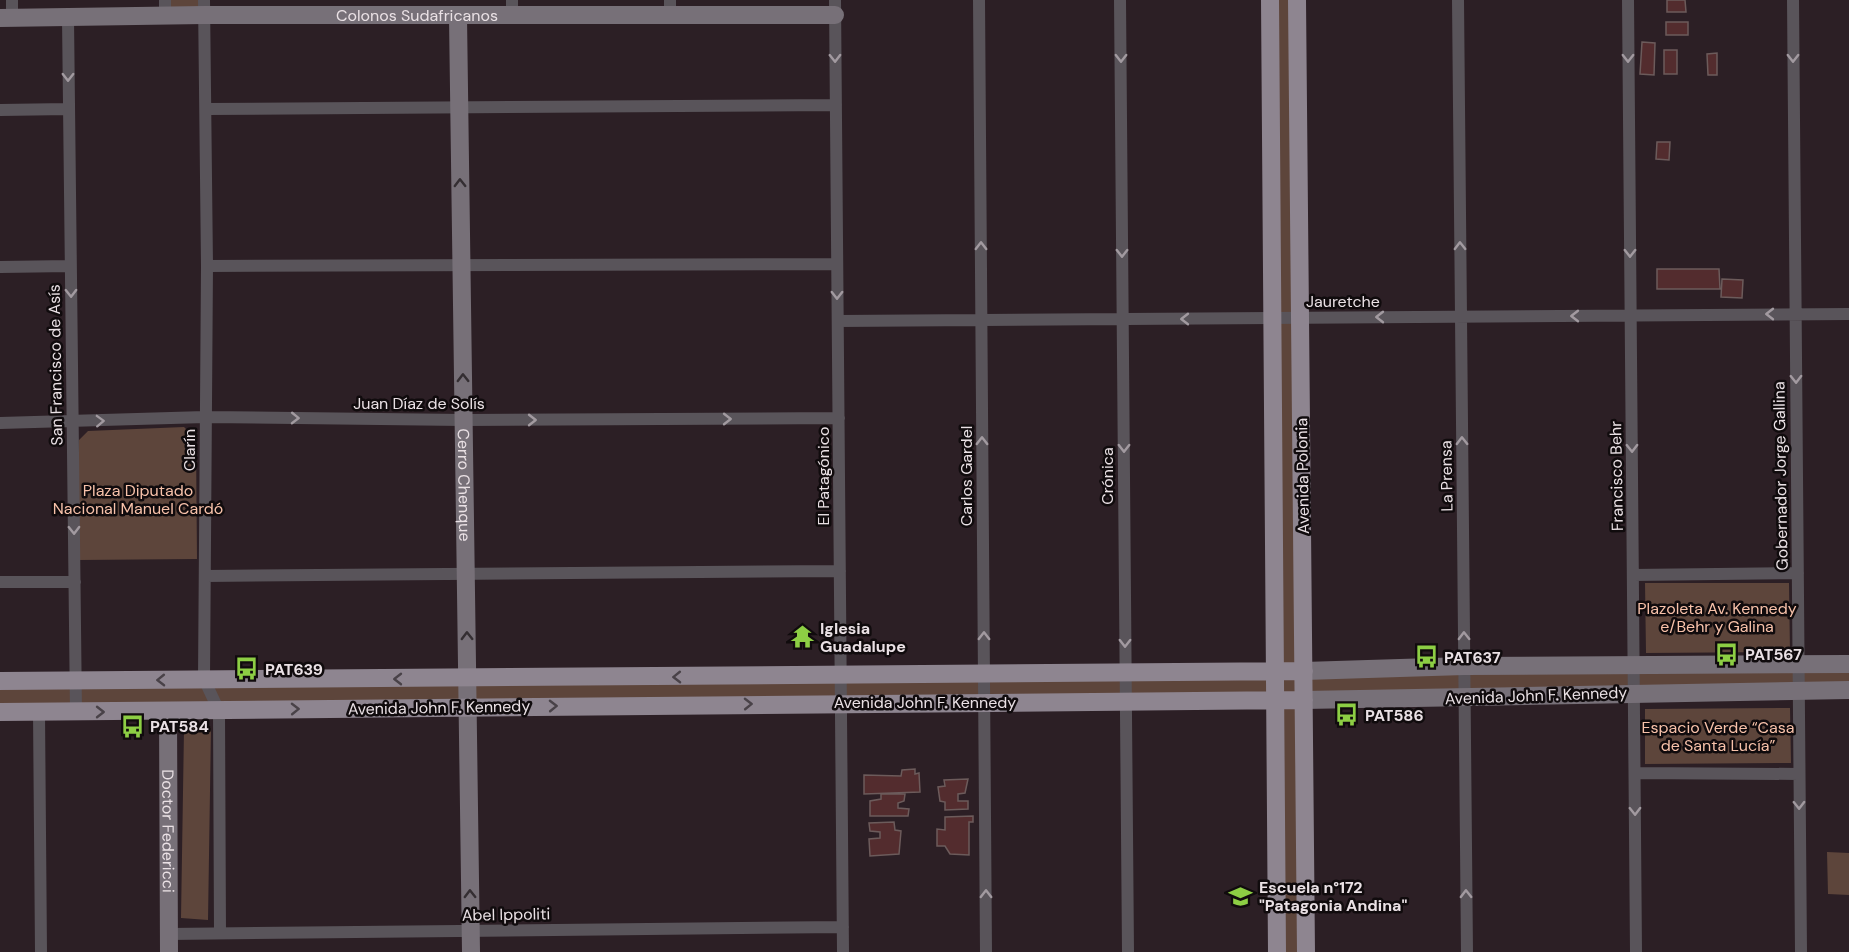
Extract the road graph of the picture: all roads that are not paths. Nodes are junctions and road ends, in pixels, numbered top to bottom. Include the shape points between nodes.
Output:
1 (979, 0) edge
2 (1120, 0) edge
3 (1270, 0) edge
4 (1297, 0) edge
5 (1458, 0) edge
6 (1628, 0) edge
7 (1793, 0) edge
8 (204, 8) edge
9 (356, 8) edge
10 (512, 8) edge
11 (670, 8) edge
12 (835, 8) edge
13 (165, 9) edge
14 (8, 12) edge
15 (458, 16) junction
16 (68, 18) junction
17 (836, 105) junction
18 (459, 108) junction
19 (68, 109) junction
20 (206, 109) junction
21 (0, 110) edge
22 (837, 264) junction
23 (70, 266) junction
24 (207, 266) junction
25 (462, 266) junction
26 (0, 267) edge
27 (1795, 314) junction
28 (1849, 314) edge
29 (1631, 316) junction
30 (1461, 317) junction
31 (1272, 318) junction
32 (1300, 318) junction
33 (1123, 319) junction
34 (982, 320) junction
35 (838, 321) junction
36 (205, 417) junction
37 (839, 418) junction
38 (464, 420) junction
39 (73, 422) junction
40 (0, 423) edge
41 (840, 571) junction
42 (1798, 573) junction
43 (466, 575) junction
44 (1633, 575) junction
45 (205, 576) junction
46 (0, 582) edge
47 (75, 582) junction
48 (1849, 664) edge
49 (1798, 665) junction
50 (1464, 666) junction
51 (1634, 666) junction
52 (1126, 671) junction
53 (1275, 671) junction
54 (1304, 671) junction
55 (984, 674) junction
56 (841, 675) junction
57 (204, 679) junction
58 (467, 679) junction
59 (0, 681) edge
60 (76, 681) junction
61 (1798, 689) junction
62 (1849, 690) edge
63 (1634, 693) junction
64 (1464, 698) junction
65 (1275, 700) junction
66 (1304, 700) junction
67 (984, 701) junction
68 (841, 703) junction
69 (1126, 703) junction
70 (468, 706) junction
71 (168, 711) junction
72 (219, 711) junction
73 (0, 712) edge
74 (39, 712) junction
75 (76, 712) junction
76 (1635, 773) junction
77 (1799, 774) junction
78 (843, 927) junction
79 (471, 931) junction
80 (220, 933) junction
81 (169, 943) edge
82 (41, 952) edge
83 (471, 952) edge
84 (843, 952) edge
85 (986, 952) edge
86 (1128, 952) edge
87 (1278, 952) edge
88 (1306, 952) edge
89 (1467, 952) edge
90 (1636, 952) edge
91 (1801, 952) edge

34 -> 1 street, Carlos Gardel
2 -> 33 street, Crónica
3 - 31 main road, Avenida Polonia
4 - 32 main road, Avenida Polonia
30 -> 5 street, La Prensa
6 -> 29 street, Francisco Behr
7 -> 27 street, Gobernador Jorge Gallina
8 - 9 street, Colonos Sudafricanos
8 - 13 street, Colonos Sudafricanos
8 - 20 street, Clarín
9 - 15 street, Colonos Sudafricanos
10 - 11 street, Colonos Sudafricanos
10 - 15 street, Colonos Sudafricanos
11 - 12 street, Colonos Sudafricanos
12 -> 17 street, El Patagónico
13 - 16 street, Colonos Sudafricanos
14 - 16 street, Colonos Sudafricanos
15 - 18 street, Cerro Chenque
16 -> 19 street, San Francisco de Asís
17 - 18 street
17 - 22 street, El Patagónico
18 - 20 street
25 -> 18 street, Cerro Chenque
19 - 21 street
19 - 23 street, San Francisco de Asís
20 - 24 street, Clarín
22 - 25 street
22 -> 35 street, El Patagónico
23 - 26 street
23 -> 39 street, San Francisco de Asís
24 - 25 street
24 - 36 street, Clarín
38 -> 25 street, Cerro Chenque
27 - 28 street, Jauretche
27 -> 29 street, Jauretche
27 -> 42 street, Gobernador Jorge Gallina
29 -> 30 street, Jauretche
29 -> 44 street, Francisco Behr
30 -> 32 street, Jauretche
50 -> 30 street, La Prensa
31 - 32 street, Jauretche
31 -> 33 street, Jauretche
31 - 53 main road, Avenida Polonia
32 - 54 main road, Avenida Polonia
33 - 34 street, Jauretche
33 -> 52 street, Crónica
34 - 35 street, Jauretche
55 -> 34 street, Carlos Gardel
35 - 37 street, El Patagónico
36 -> 38 street, Juan Díaz de Solís
39 -> 36 street, Juan Díaz de Solís
36 - 45 street, Clarín
38 -> 37 street, Juan Díaz de Solís
37 - 41 street, El Patagónico
38 - 43 street, Cerro Chenque
39 - 40 street, Juan Díaz de Solís
39 -> 47 street, San Francisco de Asís
41 - 43 street
41 - 56 street, El Patagónico
42 - 44 street
42 - 49 street, Gobernador Jorge Gallina
43 - 45 street
58 -> 43 street, Cerro Chenque
44 - 51 street, Francisco Behr
45 - 57 street, Clarín
46 - 47 street
47 - 60 street, San Francisco de Asís
48 - 49 street, Avenida John F. Kennedy
49 - 51 street, Avenida John F. Kennedy
49 - 61 street, Gobernador Jorge Gallina
50 - 51 street, Avenida John F. Kennedy
50 - 54 street, Avenida John F. Kennedy
50 - 64 street, La Prensa
51 - 63 street, Francisco Behr
52 - 53 main road, Avenida John F. Kennedy
52 - 55 main road, Avenida John F. Kennedy
52 - 69 street, Crónica
53 - 54 main road, Avenida John F. Kennedy
53 - 65 main road, Avenida Polonia
54 - 66 main road, Avenida Polonia
55 - 56 main road, Avenida John F. Kennedy
55 - 67 street, Carlos Gardel
56 -> 58 main road, Avenida John F. Kennedy
56 - 68 street, El Patagónico
58 -> 57 main road, Avenida John F. Kennedy
57 -> 60 main road, Avenida John F. Kennedy
57 - 72 street, Clarín
58 - 70 street, Cerro Chenque
59 - 60 main road, Avenida John F. Kennedy
60 - 75 street, San Francisco de Asís
61 - 62 street, Avenida John F. Kennedy
61 - 63 street, Avenida John F. Kennedy
61 - 77 street, Gobernador Jorge Gallina
63 - 64 street, Avenida John F. Kennedy
63 - 76 street, Francisco Behr
64 - 66 street, Avenida John F. Kennedy
89 -> 64 street, La Prensa
65 - 66 main road, Avenida John F. Kennedy
65 - 69 main road, Avenida John F. Kennedy
65 - 87 main road, Avenida Polonia
66 - 88 main road, Avenida Polonia
67 - 68 main road, Avenida John F. Kennedy
67 - 69 main road, Avenida John F. Kennedy
85 -> 67 street, Carlos Gardel
70 -> 68 main road, Avenida John F. Kennedy
68 - 78 street, El Patagónico
69 - 86 street, Crónica
72 -> 70 main road, Avenida John F. Kennedy
79 -> 70 street, Cerro Chenque
71 - 72 main road, Avenida John F. Kennedy
75 -> 71 main road, Avenida John F. Kennedy
71 - 81 street, Doctor Federicci
72 - 80 street, Clarín
73 - 74 main road, Avenida John F. Kennedy
74 - 75 main road, Avenida John F. Kennedy
74 - 82 street
76 - 77 street
76 -> 90 street, Francisco Behr
77 -> 91 street, Gobernador Jorge Gallina
78 - 79 street, Abel Ippoliti
78 - 84 street, El Patagónico
79 - 80 street, Abel Ippoliti
79 - 83 street, Cerro Chenque
80 - 81 street, Abel Ippoliti

